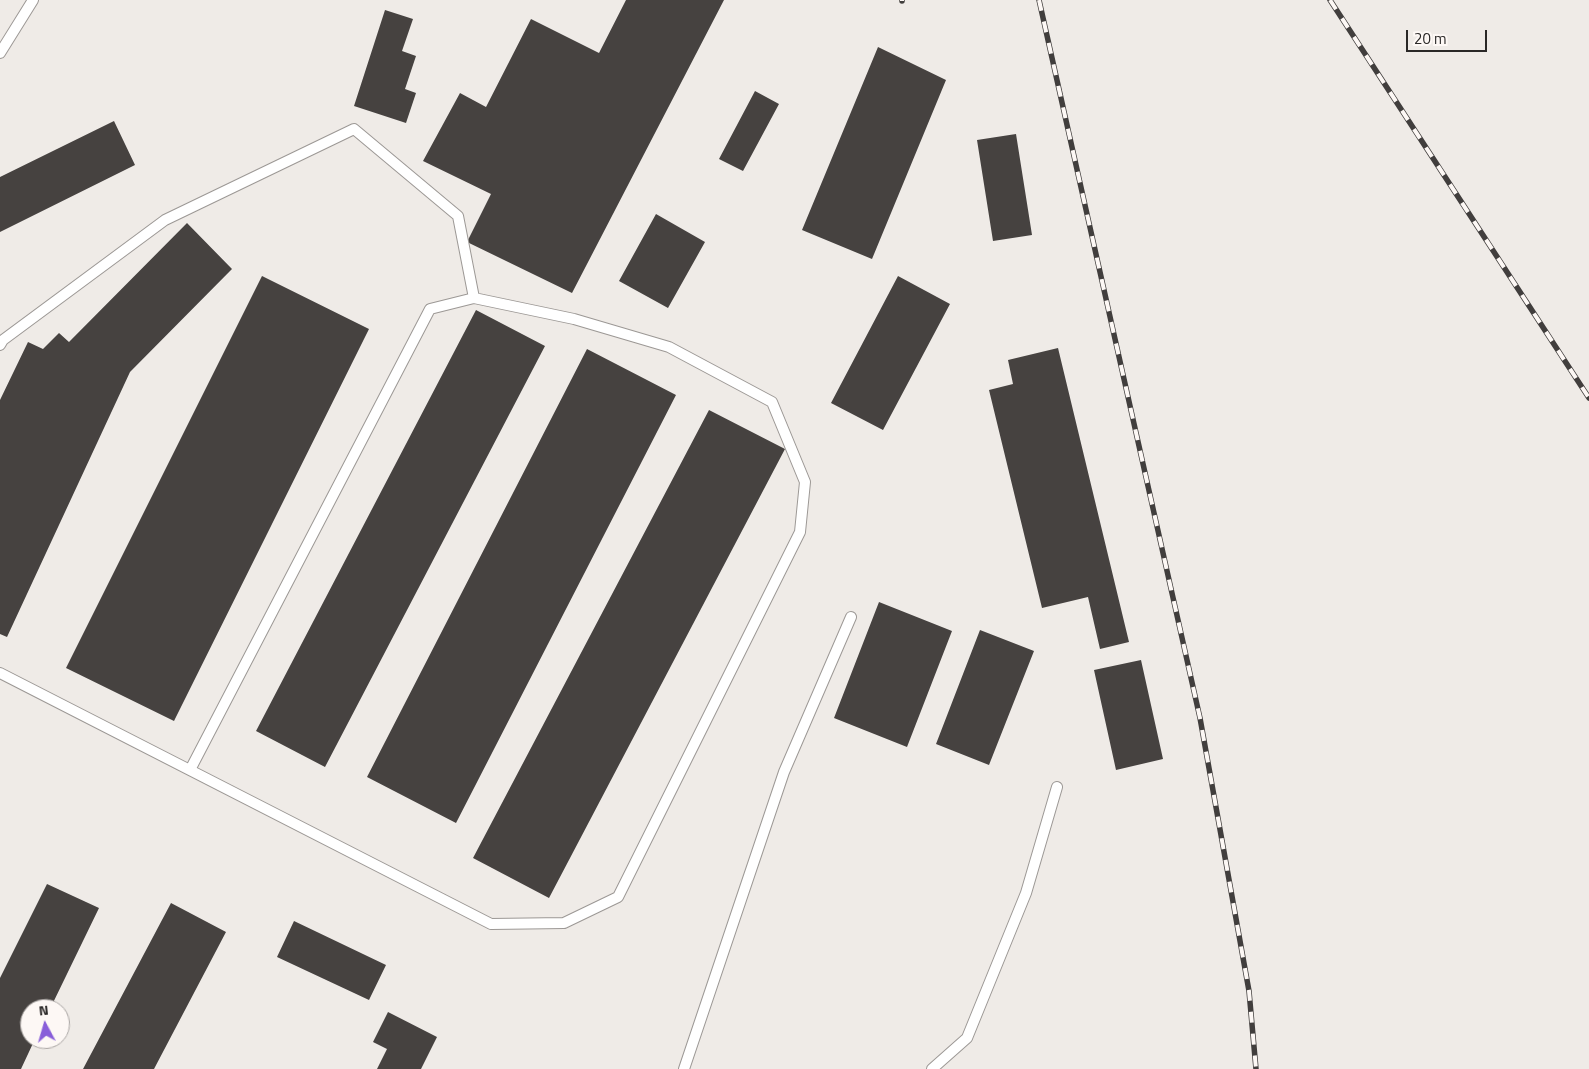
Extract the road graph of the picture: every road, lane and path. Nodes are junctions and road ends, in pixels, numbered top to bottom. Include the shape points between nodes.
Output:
1 (33, 0) edge
2 (0, 53) edge
3 (474, 298) junction
4 (0, 345) edge
5 (851, 617) dead end
6 (0, 674) edge
7 (190, 770) junction
8 (1057, 787) dead end
9 (684, 1069) edge
10 (932, 1069) edge

1 - 2 lane
3 - 4 lane via 458,216 354,129 165,220
3 - 7 lane via 430,309
3 - 7 lane via 574,319 669,347 772,402 805,482 800,532 618,897 564,923 491,924
5 - 9 lane via 784,772
6 - 7 lane
8 - 10 lane via 1026,893 967,1038

